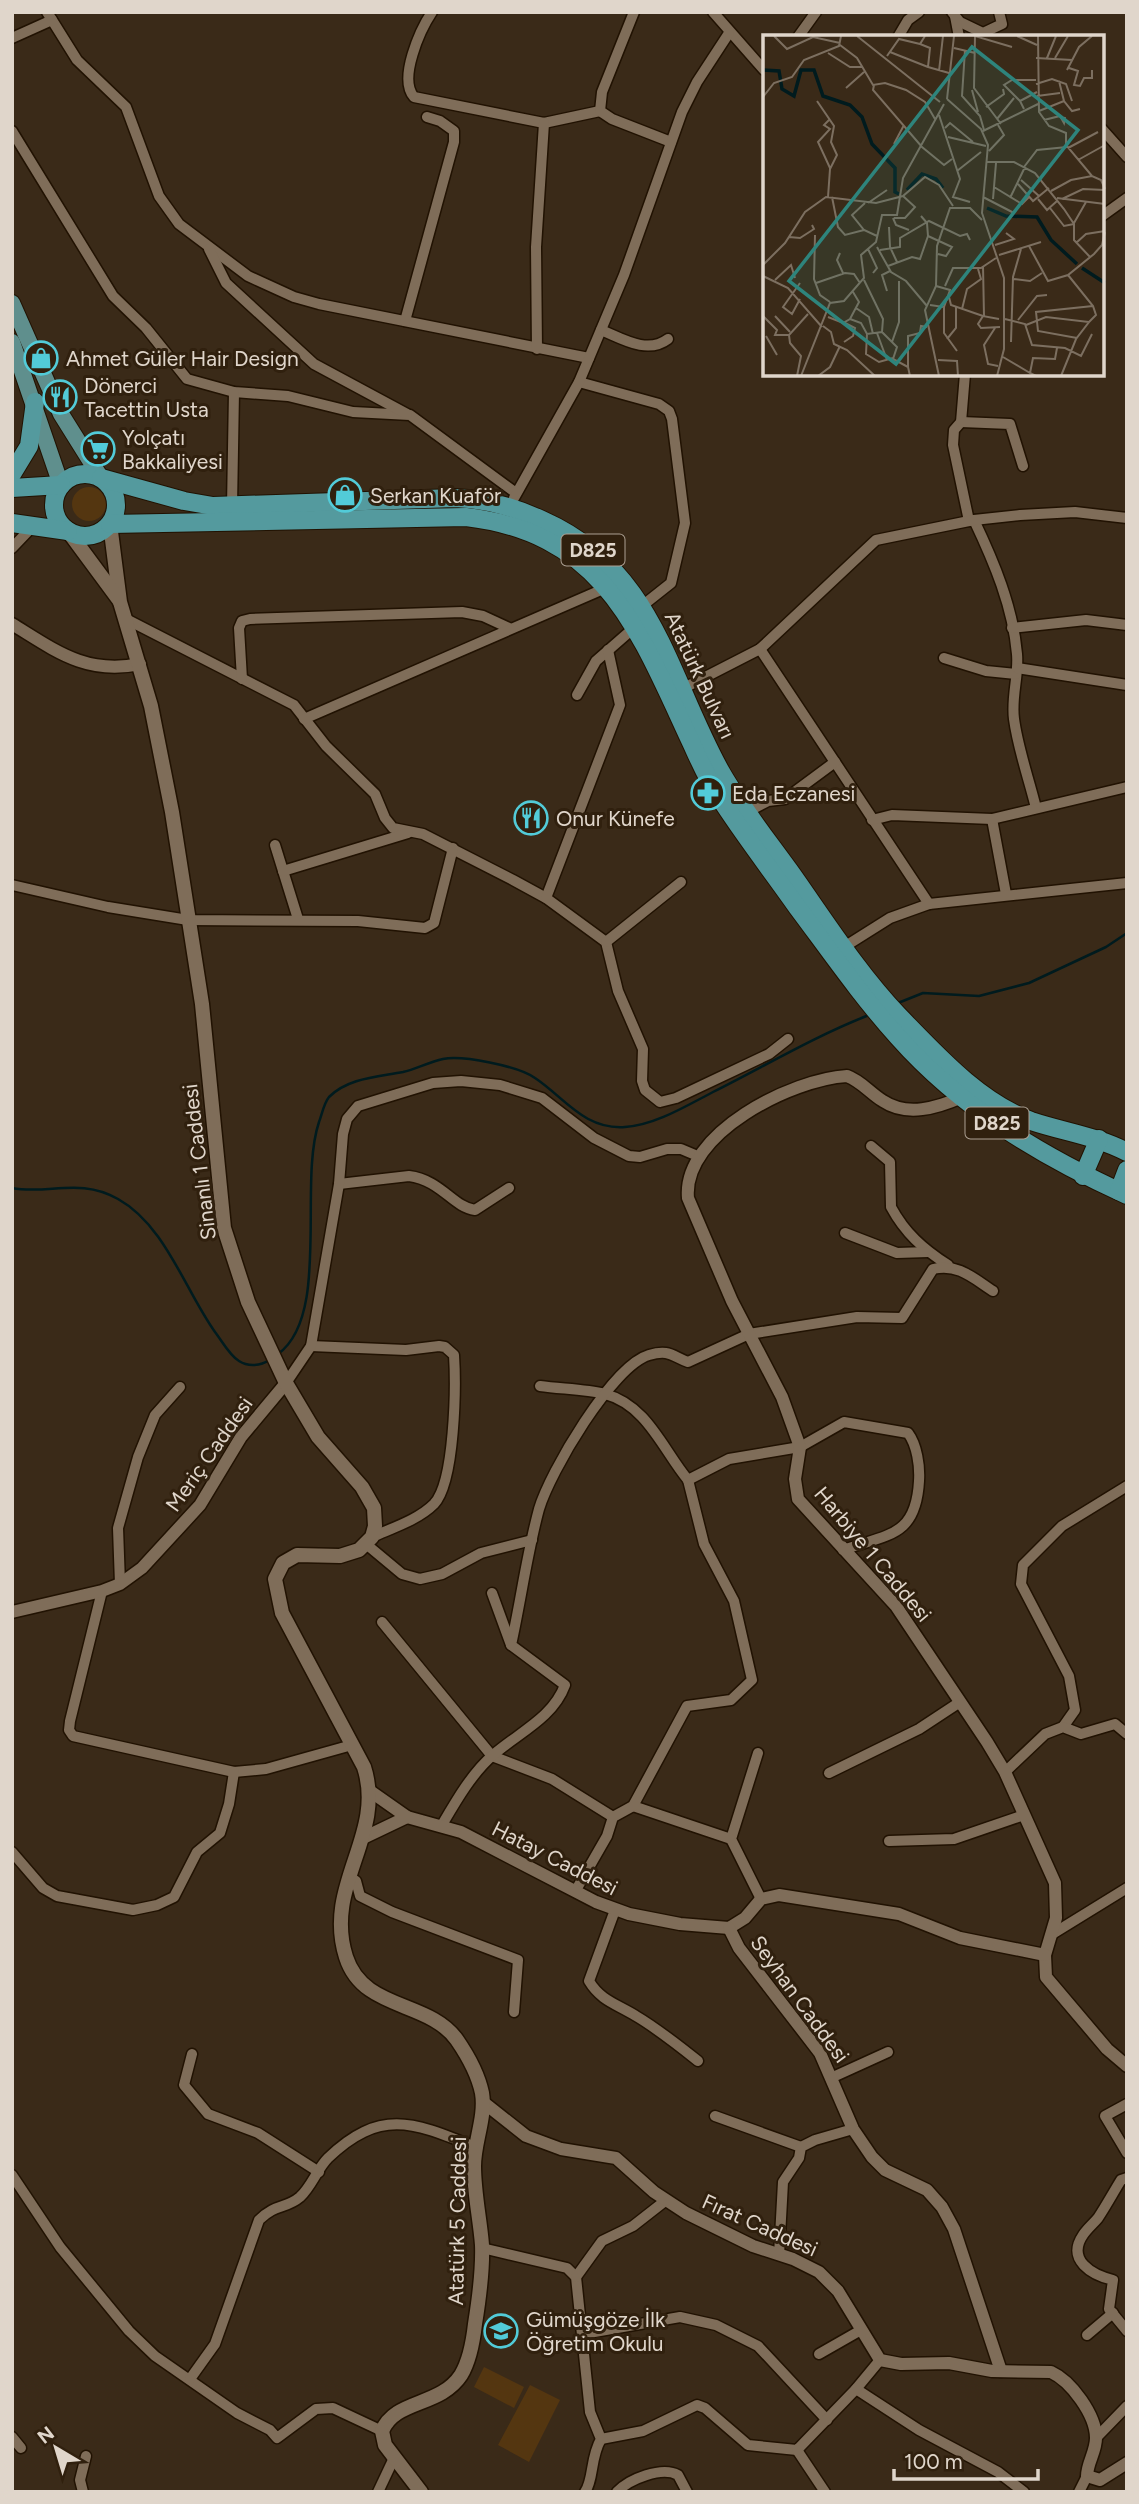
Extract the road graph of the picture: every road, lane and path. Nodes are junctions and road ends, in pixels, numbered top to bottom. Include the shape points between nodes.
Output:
1 (432, 12) edge
2 (634, 12) edge
3 (713, 12) edge
4 (816, 12) edge
5 (919, 12) edge
6 (999, 12) edge
7 (954, 14) edge
8 (50, 16) edge
9 (729, 33) junction
10 (799, 35) edge
11 (899, 35) edge
12 (959, 35) edge
13 (12, 38) edge
14 (763, 68) edge
15 (600, 111) junction
16 (427, 117) dead end
17 (544, 123) junction
18 (12, 131) edge
19 (1104, 131) edge
20 (671, 142) junction
21 (1127, 157) edge
22 (1127, 198) edge
23 (1104, 215) edge
24 (208, 247) junction
25 (12, 303) edge
26 (405, 321) junction
27 (601, 330) junction
28 (668, 339) dead end
29 (12, 342) edge
30 (537, 349) junction
31 (589, 358) junction
32 (965, 376) edge
33 (579, 382) junction
34 (234, 392) junction
35 (35, 402) junction
36 (410, 415) junction
37 (961, 422) junction
38 (1023, 466) dead end
39 (12, 474) edge
40 (101, 478) junction
41 (61, 485) junction
42 (12, 488) edge
43 (513, 500) junction
44 (232, 506) junction
45 (1127, 518) edge
46 (972, 521) junction
47 (12, 523) edge
48 (110, 524) junction
49 (33, 526) junction
50 (68, 531) junction
51 (12, 548) edge
52 (608, 587) junction
53 (120, 602) junction
54 (642, 606) junction
55 (126, 619) junction
56 (12, 624) edge
57 (1127, 625) edge
58 (636, 626) junction
59 (509, 628) junction
60 (1012, 628) junction
61 (760, 649) junction
62 (608, 650) junction
63 (944, 658) dead end
64 (140, 664) junction
65 (1017, 671) junction
66 (242, 679) junction
67 (675, 684) junction
68 (1127, 685) edge
69 (577, 695) dead end
70 (304, 719) junction
71 (835, 762) junction
72 (1127, 787) edge
73 (1036, 808) junction
74 (747, 812) junction
75 (992, 819) junction
76 (872, 820) junction
77 (412, 832) junction
78 (275, 845) dead end
79 (453, 848) junction
80 (283, 872) junction
81 (681, 882) dead end
82 (1127, 883) edge
83 (12, 885) edge
84 (1006, 894) junction
85 (546, 898) junction
86 (929, 904) junction
87 (298, 919) junction
88 (188, 920) junction
89 (606, 942) junction
90 (844, 947) junction
91 (859, 980) junction
92 (892, 1018) junction
93 (788, 1039) dead end
94 (962, 1097) junction
95 (1099, 1139) junction
96 (871, 1146) dead end
97 (1127, 1152) edge
98 (700, 1157) junction
99 (1127, 1170) edge
100 (1083, 1175) junction
101 (340, 1184) junction
102 (509, 1188) dead end
103 (1123, 1193) edge
104 (845, 1233) dead end
105 (928, 1252) junction
106 (948, 1265) junction
107 (993, 1291) dead end
108 (749, 1334) junction
109 (311, 1346) junction
110 (283, 1377) junction
111 (540, 1386) dead end
112 (180, 1387) dead end
113 (604, 1394) junction
114 (800, 1447) junction
115 (688, 1480) junction
116 (1127, 1486) edge
117 (369, 1540) junction
118 (531, 1540) junction
119 (843, 1550) junction
120 (120, 1584) junction
121 (102, 1591) junction
122 (492, 1593) dead end
123 (12, 1612) edge
124 (382, 1622) dead end
125 (510, 1645) junction
126 (960, 1702) junction
127 (1063, 1727) junction
128 (1127, 1734) edge
129 (352, 1745) junction
130 (758, 1753) dead end
131 (492, 1756) junction
132 (234, 1772) junction
133 (1005, 1772) junction
134 (829, 1773) dead end
135 (370, 1791) junction
136 (633, 1806) junction
137 (1024, 1815) junction
138 (407, 1817) junction
139 (614, 1817) junction
140 (442, 1825) junction
141 (363, 1838) junction
142 (731, 1839) junction
143 (889, 1841) dead end
144 (12, 1852) edge
145 (348, 1876) junction
146 (1127, 1888) edge
147 (576, 1890) junction
148 (761, 1899) junction
149 (615, 1910) junction
150 (729, 1928) junction
151 (1054, 1933) junction
152 (1045, 1955) junction
153 (514, 2012) dead end
154 (888, 2052) dead end
155 (192, 2054) dead end
156 (698, 2061) dead end
157 (1127, 2066) edge
158 (833, 2077) junction
159 (483, 2102) junction
160 (1127, 2104) edge
161 (715, 2116) dead end
162 (853, 2129) junction
163 (475, 2147) junction
164 (802, 2147) junction
165 (1127, 2153) edge
166 (318, 2172) junction
167 (12, 2175) edge
168 (1127, 2178) edge
169 (665, 2201) junction
170 (482, 2248) junction
171 (779, 2255) junction
172 (576, 2277) junction
173 (1113, 2313) junction
174 (861, 2330) junction
175 (1127, 2331) edge
176 (583, 2334) junction
177 (1087, 2335) dead end
178 (820, 2354) dead end
179 (880, 2360) junction
180 (1001, 2371) junction
181 (191, 2379) junction
182 (856, 2389) junction
183 (1127, 2406) edge
184 (827, 2420) junction
185 (382, 2431) junction
186 (12, 2437) edge
187 (1096, 2438) junction
188 (601, 2439) junction
189 (21, 2448) dead end
190 (797, 2450) junction
191 (86, 2456) dead end
192 (394, 2458) junction
193 (1127, 2463) edge
194 (1087, 2476) junction
195 (589, 2490) edge
196 (83, 2492) edge
197 (378, 2492) edge
198 (421, 2492) edge
199 (617, 2492) edge
200 (687, 2492) edge
201 (825, 2492) edge
202 (1024, 2492) edge
203 (1079, 2492) edge

1 - 17 street via 412,55 411,95
2 - 15 street via 602,92
3 - 9 street
4 - 10 street
5 - 11 street
6 - 7 street via 1002,24 983,33
7 - 12 street
8 - 13 street
8 - 24 street via 77,61 126,107 159,196 179,224
9 - 14 street
9 - 20 street via 697,82
15 - 17 street
15 - 20 street
16 - 26 street via 448,125 454,131 454,142
17 - 30 street via 537,223
18 - 34 street via 113,296 187,379
19 - 21 street
20 - 27 street
22 - 23 street
24 - 26 street via 248,276 295,297
24 - 36 street via 226,283 314,364
25 - 40 main road via 61,414
26 - 30 street
27 - 28 street via 640,345 654,346
27 - 31 street
29 - 35 main road
30 - 31 street
31 - 33 street
32 - 37 street
33 - 43 street
33 - 54 street via 659,404 672,419 685,523 681,548 671,583
34 - 36 street
34 - 44 street
35 - 39 highway via 29,446
35 - 41 main road
36 - 43 street
37 - 38 street via 1010,424
37 - 46 street via 954,430 953,445
40 - 41 highway via 83,473
40 - 44 highway, Atatürk Bulvarı / D825 via 184,501
40 - 48 highway via 115,493 117,503
41 - 42 highway
41 - 50 highway via 54,504
43 - 44 highway, Atatürk Bulvarı / D825
43 - 54 highway, Atatürk Bulvarı / D825 via 586,544 622,576
45 - 46 street via 1075,512
46 - 60 street via 997,570
46 - 61 street via 876,540
47 - 49 highway
48 - 50 highway via 86,536
48 - 52 highway, Atatürk Bulvarı / D825 via 481,519 553,545
48 - 53 main road, Sinanlı 1 Caddesi
49 - 50 highway
49 - 51 street
50 - 53 main road
52 - 58 highway, Atatürk Bulvarı / D825
52 - 59 street
53 - 55 main road, Sinanlı 1 Caddesi
54 - 67 highway, Atatürk Bulvarı / D825
55 - 64 main road, Sinanlı 1 Caddesi
55 - 66 street
56 - 64 street via 89,665
57 - 60 street via 1086,620
58 - 62 street
58 - 67 highway, Atatürk Bulvarı / D825
59 - 66 street via 462,612 250,619 242,621 239,628
59 - 70 street
60 - 65 street
61 - 67 street
61 - 71 street
62 - 69 street via 588,671
62 - 85 street via 620,705
63 - 65 street via 986,671
64 - 88 main road, Sinanlı 1 Caddesi via 165,774
65 - 68 street
65 - 73 street via 1014,720
66 - 70 street via 284,698
67 - 74 highway, Atatürk Bulvarı / D825
67 - 91 highway, Atatürk Bulvarı / D825 via 717,793
70 - 77 street via 375,794 393,828
71 - 74 street via 785,799 768,801
71 - 76 street
72 - 73 street
73 - 75 street
74 - 90 highway, Atatürk Bulvarı / D825
75 - 76 street via 892,815
75 - 84 street
76 - 86 street
77 - 79 street
77 - 80 street
78 - 80 street
79 - 85 street
79 - 87 street via 434,923 429,926
80 - 87 street
81 - 89 street
82 - 84 street
83 - 88 street
84 - 86 street
85 - 89 street
86 - 90 street via 890,918
87 - 88 street
88 - 110 main road, Sinanlı 1 Caddesi via 207,1044 222,1213 237,1273
89 - 93 street via 618,991 643,1049 645,1090 660,1102 769,1054
90 - 91 highway, Atatürk Bulvarı / D825
91 - 92 highway, Atatürk Bulvarı / D825
92 - 94 highway, Atatürk Bulvarı / D825
92 - 95 highway, Atatürk Bulvarı via 1017,1115
94 - 98 street, Harbiye 1 Caddesi via 928,1108 902,1109 882,1101 855,1079 838,1076 734,1119
94 - 100 highway, Atatürk Bulvarı / D825 via 1045,1156
95 - 97 highway, Atatürk Bulvarı
95 - 100 highway
96 - 105 street via 890,1163 891,1207 916,1244
98 - 101 street via 681,1149 629,1156 594,1138 542,1098 520,1089 461,1081 433,1083 353,1110 343,1133
98 - 108 street, Harbiye 1 Caddesi via 689,1181 688,1198
99 - 103 highway
100 - 103 highway, Atatürk Bulvarı / D825
101 - 102 street via 420,1177 475,1210
101 - 109 street
104 - 105 street via 897,1253
105 - 106 street
106 - 107 street
106 - 108 street via 933,1269 902,1318 857,1317
108 - 113 street via 688,1362 665,1352 642,1358
108 - 114 street, Harbiye 1 Caddesi via 782,1397
109 - 110 street
109 - 117 street via 406,1350 439,1346 454,1355 455,1406 443,1485 435,1503
110 - 117 main road, Sinanlı 1 Caddesi via 327,1450 369,1496 375,1518
110 - 120 street, Meriç Caddesi via 195,1511 156,1555
111 - 113 street
112 - 120 street via 155,1415 138,1457 118,1528
113 - 115 street via 645,1419
113 - 118 street via 549,1482
114 - 115 street via 729,1459
114 - 119 street, Harbiye 1 Caddesi via 795,1479 798,1499
114 - 119 street via 844,1422 902,1431 914,1440 920,1473 912,1518 897,1531
115 - 136 street via 704,1544 734,1601 752,1680 731,1700 687,1706
116 - 127 street via 1062,1526 1023,1565 1021,1584 1069,1676 1075,1710
117 - 118 street via 402,1574 420,1579 442,1574 481,1553
117 - 129 main road via 340,1556 297,1555 283,1563 275,1579 282,1613
118 - 125 street
119 - 126 street, Harbiye 1 Caddesi via 903,1614
120 - 121 street, Meriç Caddesi
121 - 123 street, Meriç Caddesi
121 - 132 street via 69,1721 73,1736
122 - 125 street
124 - 131 street
125 - 131 street via 565,1685 560,1699
126 - 133 street, Harbiye 1 Caddesi
126 - 134 street via 919,1729
127 - 128 street via 1081,1734 1115,1724
127 - 133 street via 1045,1734
129 - 132 street via 266,1769
129 - 135 main road
130 - 142 street
131 - 139 street via 552,1779
131 - 140 street
132 - 144 street via 220,1833 197,1852 174,1897 157,1905 133,1910 57,1896 43,1888
133 - 137 street, Harbiye 1 Caddesi
135 - 138 street, Hatay Caddesi
135 - 141 main road
136 - 139 street
136 - 142 street
137 - 143 street via 954,1839
137 - 151 street, Harbiye 1 Caddesi via 1055,1883
138 - 140 street, Hatay Caddesi
138 - 141 street
139 - 147 street
140 - 147 street, Hatay Caddesi
141 - 145 main road
142 - 148 street
145 - 153 street via 356,1881 360,1896 392,1912 518,1960
145 - 159 main road via 342,1929 345,1955 353,1971 379,1997 447,2029 474,2068
146 - 151 street
147 - 149 street, Hatay Caddesi
148 - 150 street
148 - 152 street via 779,1895 900,1913 960,1938
149 - 150 street, Hatay Caddesi via 680,1924
149 - 156 street via 590,1981 609,2003 634,2014
150 - 158 street, Seyhan Caddesi via 739,1948 821,2053
151 - 152 street, Harbiye 1 Caddesi
152 - 157 street via 1044,1969 1052,1987
154 - 158 street
155 - 166 street via 184,2085 208,2114 258,2133
158 - 162 street, Seyhan Caddesi
159 - 163 main road, Atatürk 5 Caddesi
159 - 169 street, Fırat Caddesi via 546,2145 616,2158
160 - 165 street via 1105,2116
161 - 164 street
162 - 164 street
162 - 180 street, Seyhan Caddesi via 879,2165 927,2190 942,2207 954,2229
163 - 166 street via 421,2125 394,2124 362,2131
163 - 170 main road, Atatürk 5 Caddesi
164 - 171 street via 783,2182
166 - 181 street via 298,2199 271,2208 259,2220 215,2344
167 - 181 street via 60,2247 129,2330 155,2356
168 - 173 street via 1121,2180 1081,2237 1077,2253 1081,2265 1113,2280 1108,2309
169 - 171 street, Fırat Caddesi via 732,2237
169 - 172 street via 633,2226 601,2241
170 - 172 street via 567,2268
170 - 185 main road, Atatürk 5 Caddesi via 478,2306 466,2365 444,2393 394,2414
171 - 174 street, Fırat Caddesi via 828,2280
172 - 176 street
173 - 175 street
173 - 177 street
174 - 178 street
174 - 179 street, Fırat Caddesi
176 - 184 street via 680,2317 716,2325 758,2346
176 - 188 street via 590,2412
179 - 180 street
179 - 182 street
180 - 187 street via 1060,2376 1083,2405
181 - 185 street via 278,2438 316,2409 333,2408
182 - 184 street
182 - 202 street
183 - 187 street
184 - 190 street
185 - 192 main road
186 - 189 street
187 - 194 street
188 - 190 street via 643,2431 697,2405 748,2445
188 - 195 street via 591,2462
190 - 201 street
191 - 196 street via 80,2480
192 - 197 street
192 - 198 main road
193 - 194 street via 1100,2480
194 - 203 street
199 - 200 street via 640,2477 671,2472 678,2475

